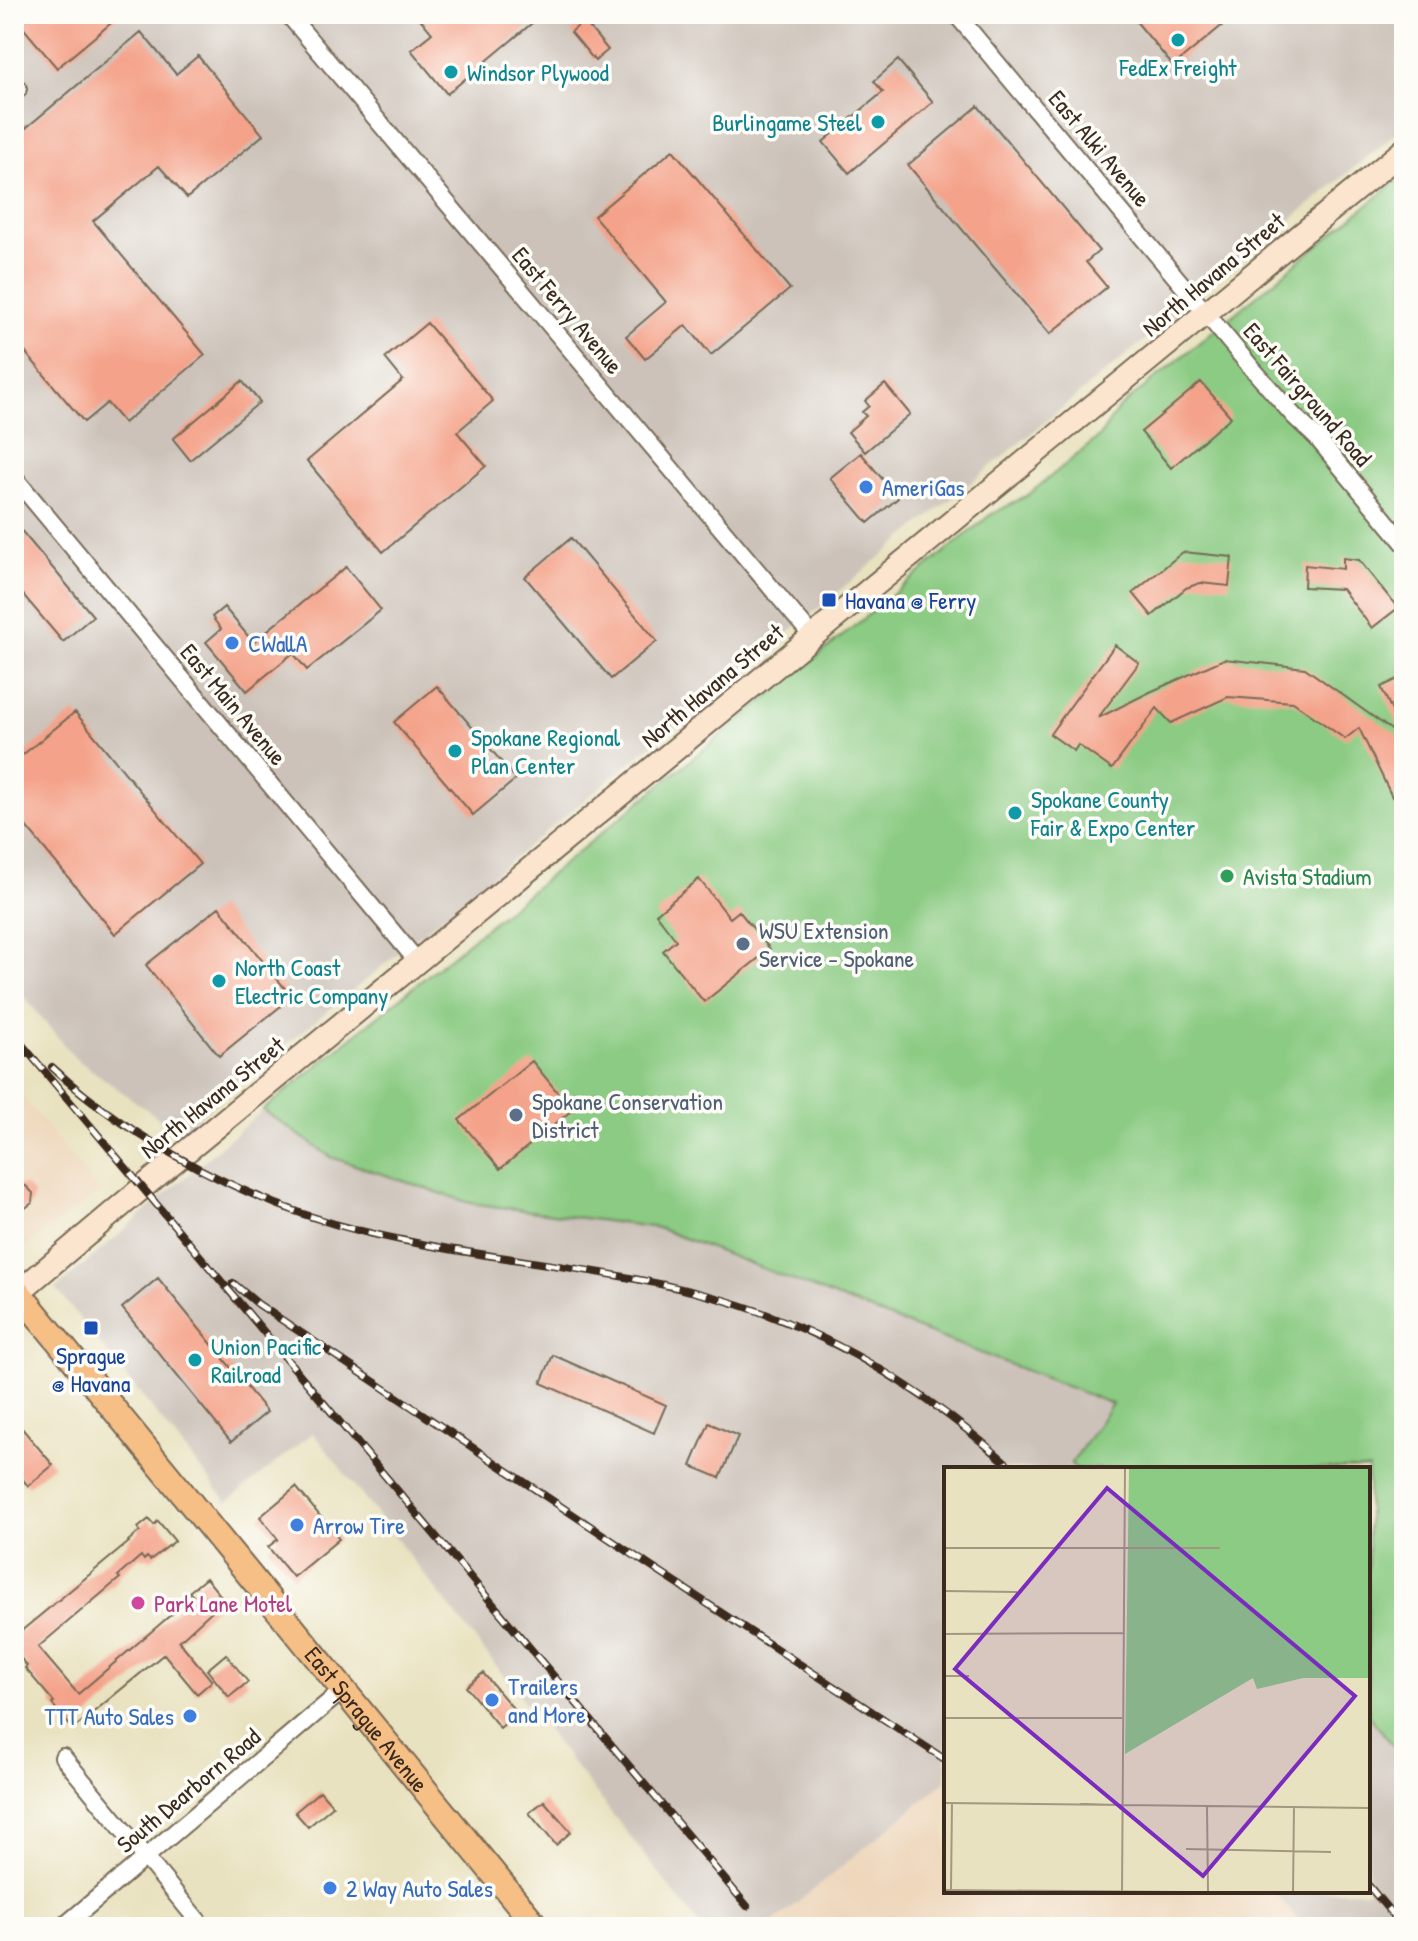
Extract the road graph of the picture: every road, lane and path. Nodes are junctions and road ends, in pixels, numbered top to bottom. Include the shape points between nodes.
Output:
1 (288, 14) edge
2 (956, 14) edge
3 (1404, 150) edge
4 (1207, 313) junction
5 (14, 477) edge
6 (1404, 543) edge
7 (812, 636) junction
8 (417, 961) junction
9 (15, 1292) edge
10 (343, 1690) junction
11 (63, 1757) dead end
12 (146, 1857) junction
13 (63, 1927) edge
14 (203, 1927) edge
15 (537, 1927) edge

1 - 7 street, East Ferry Avenue
2 - 4 street, East Alki Avenue
3 - 4 street, North Havana Street
4 - 6 street, East Fairground Road
4 - 7 street, North Havana Street
5 - 8 street, East Main Avenue
7 - 8 street, North Havana Street
8 - 9 street, North Havana Street
9 - 10 main road, East Sprague Avenue
10 - 12 street, South Dearborn Road
10 - 15 main road, East Sprague Avenue
11 - 12 street
12 - 13 street, South Dearborn Road
12 - 14 street

